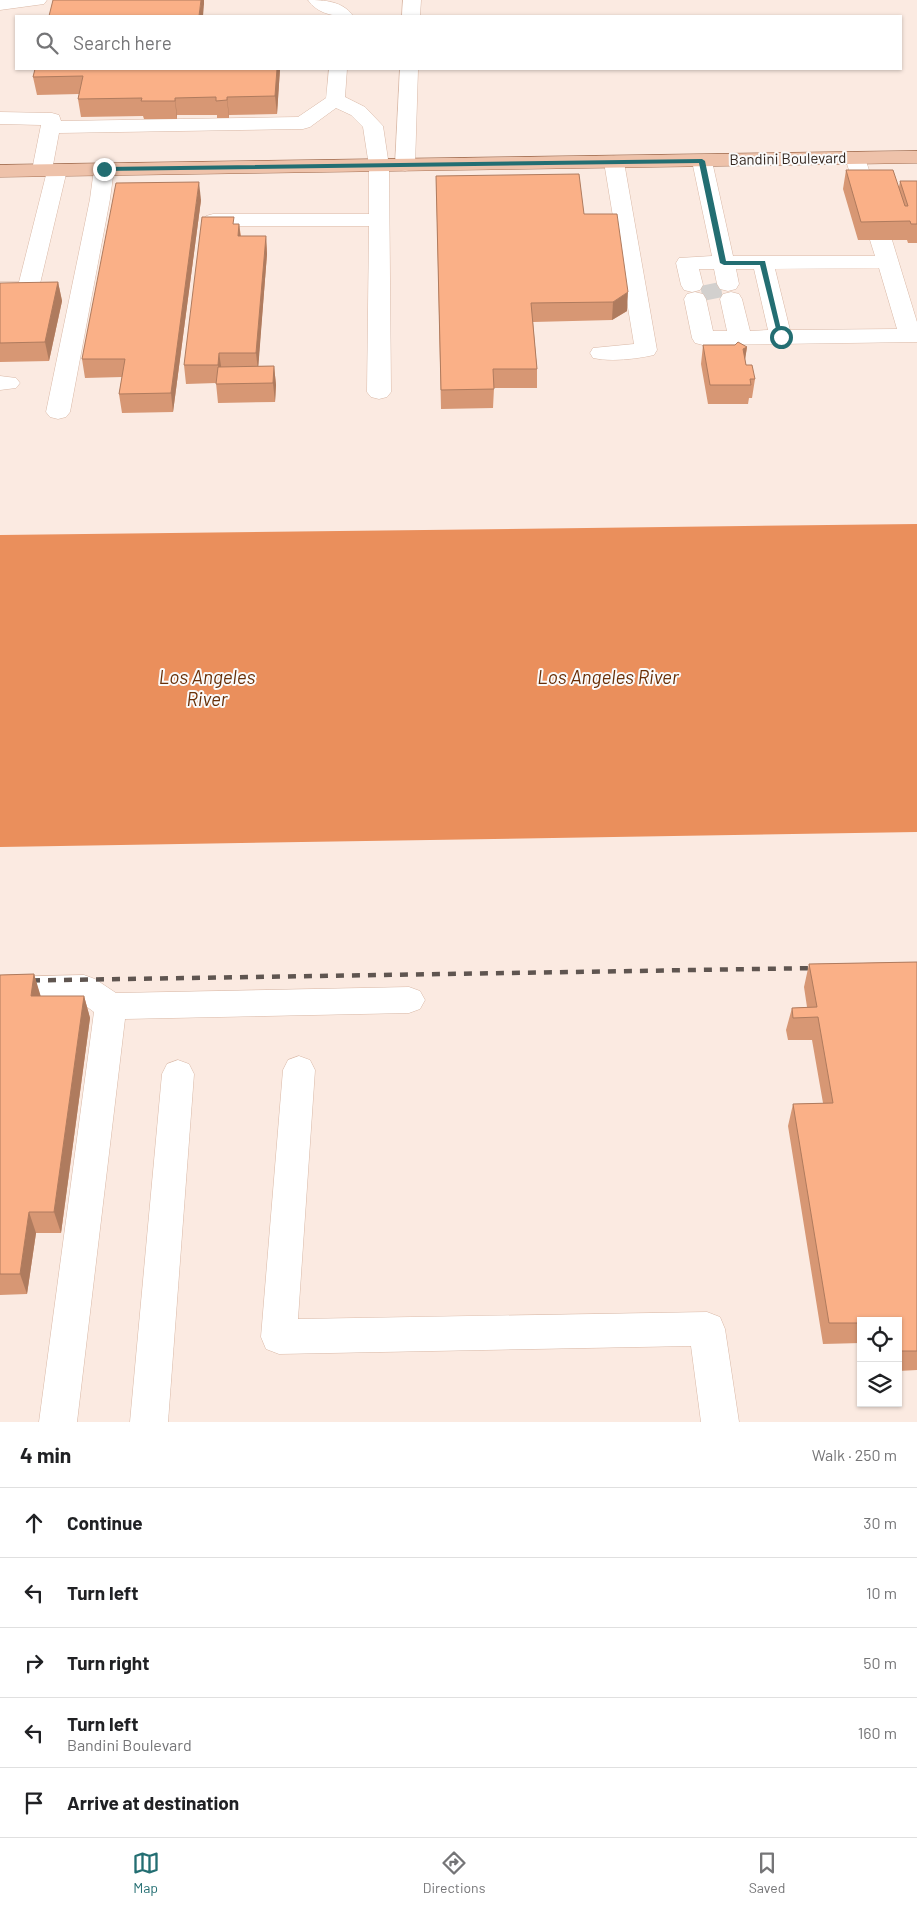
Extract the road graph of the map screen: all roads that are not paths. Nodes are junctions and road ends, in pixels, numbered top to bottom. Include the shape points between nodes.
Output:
1 (38, 0) edge
2 (317, 0) edge
3 (412, 0) edge
4 (0, 6) edge
5 (342, 15) edge
6 (411, 15) edge
7 (338, 70) edge
8 (409, 70) edge
9 (335, 100) junction
10 (0, 118) edge
11 (50, 127) junction
12 (917, 157) edge
13 (855, 158) junction
14 (702, 161) junction
15 (614, 162) junction
16 (405, 165) junction
17 (379, 166) junction
18 (104, 169) junction
19 (50, 170) junction
20 (0, 171) edge
21 (865, 188) edge
22 (213, 220) edge
23 (380, 220) junction
24 (881, 240) edge
25 (888, 262) junction
26 (714, 263) junction
27 (763, 263) junction
28 (0, 289) edge
29 (712, 291) junction
30 (913, 335) edge
31 (781, 337) junction
32 (731, 338) junction
33 (601, 352) dead end
34 (379, 392) dead end
35 (58, 412) dead end
36 (0, 990) edge
37 (409, 1000) dead end
38 (111, 1006) junction
39 (299, 1070) dead end
40 (178, 1074) dead end
41 (58, 1422) edge
42 (149, 1422) edge
43 (720, 1422) edge

1 - 4 lane
2 - 5 lane
3 - 6 lane
7 - 9 lane
8 - 16 lane
9 - 11 lane via 303,123
9 - 17 lane via 358,111 373,126
10 - 11 lane via 52,119
11 - 19 lane
12 - 13 main road, Bandini Boulevard
13 - 14 main road, Bandini Boulevard
13 - 21 lane
14 - 15 main road, Bandini Boulevard
14 - 26 lane
15 - 16 main road, Bandini Boulevard
15 - 33 lane via 646,350
16 - 17 main road, Bandini Boulevard
17 - 18 main road, Bandini Boulevard
17 - 23 lane
18 - 19 main road, Bandini Boulevard
18 - 35 lane
19 - 20 main road, Bandini Boulevard
19 - 28 lane via 28,288
22 - 23 lane
23 - 34 lane
24 - 25 lane
25 - 27 lane
25 - 30 lane
26 - 27 lane
26 - 29 lane
27 - 31 lane
29 - 32 lane
29 - 32 lane via 703,338
30 - 31 lane
31 - 32 lane
36 - 38 lane via 84,988
37 - 38 lane
38 - 41 lane
39 - 43 lane via 279,1337 706,1329
40 - 42 lane

